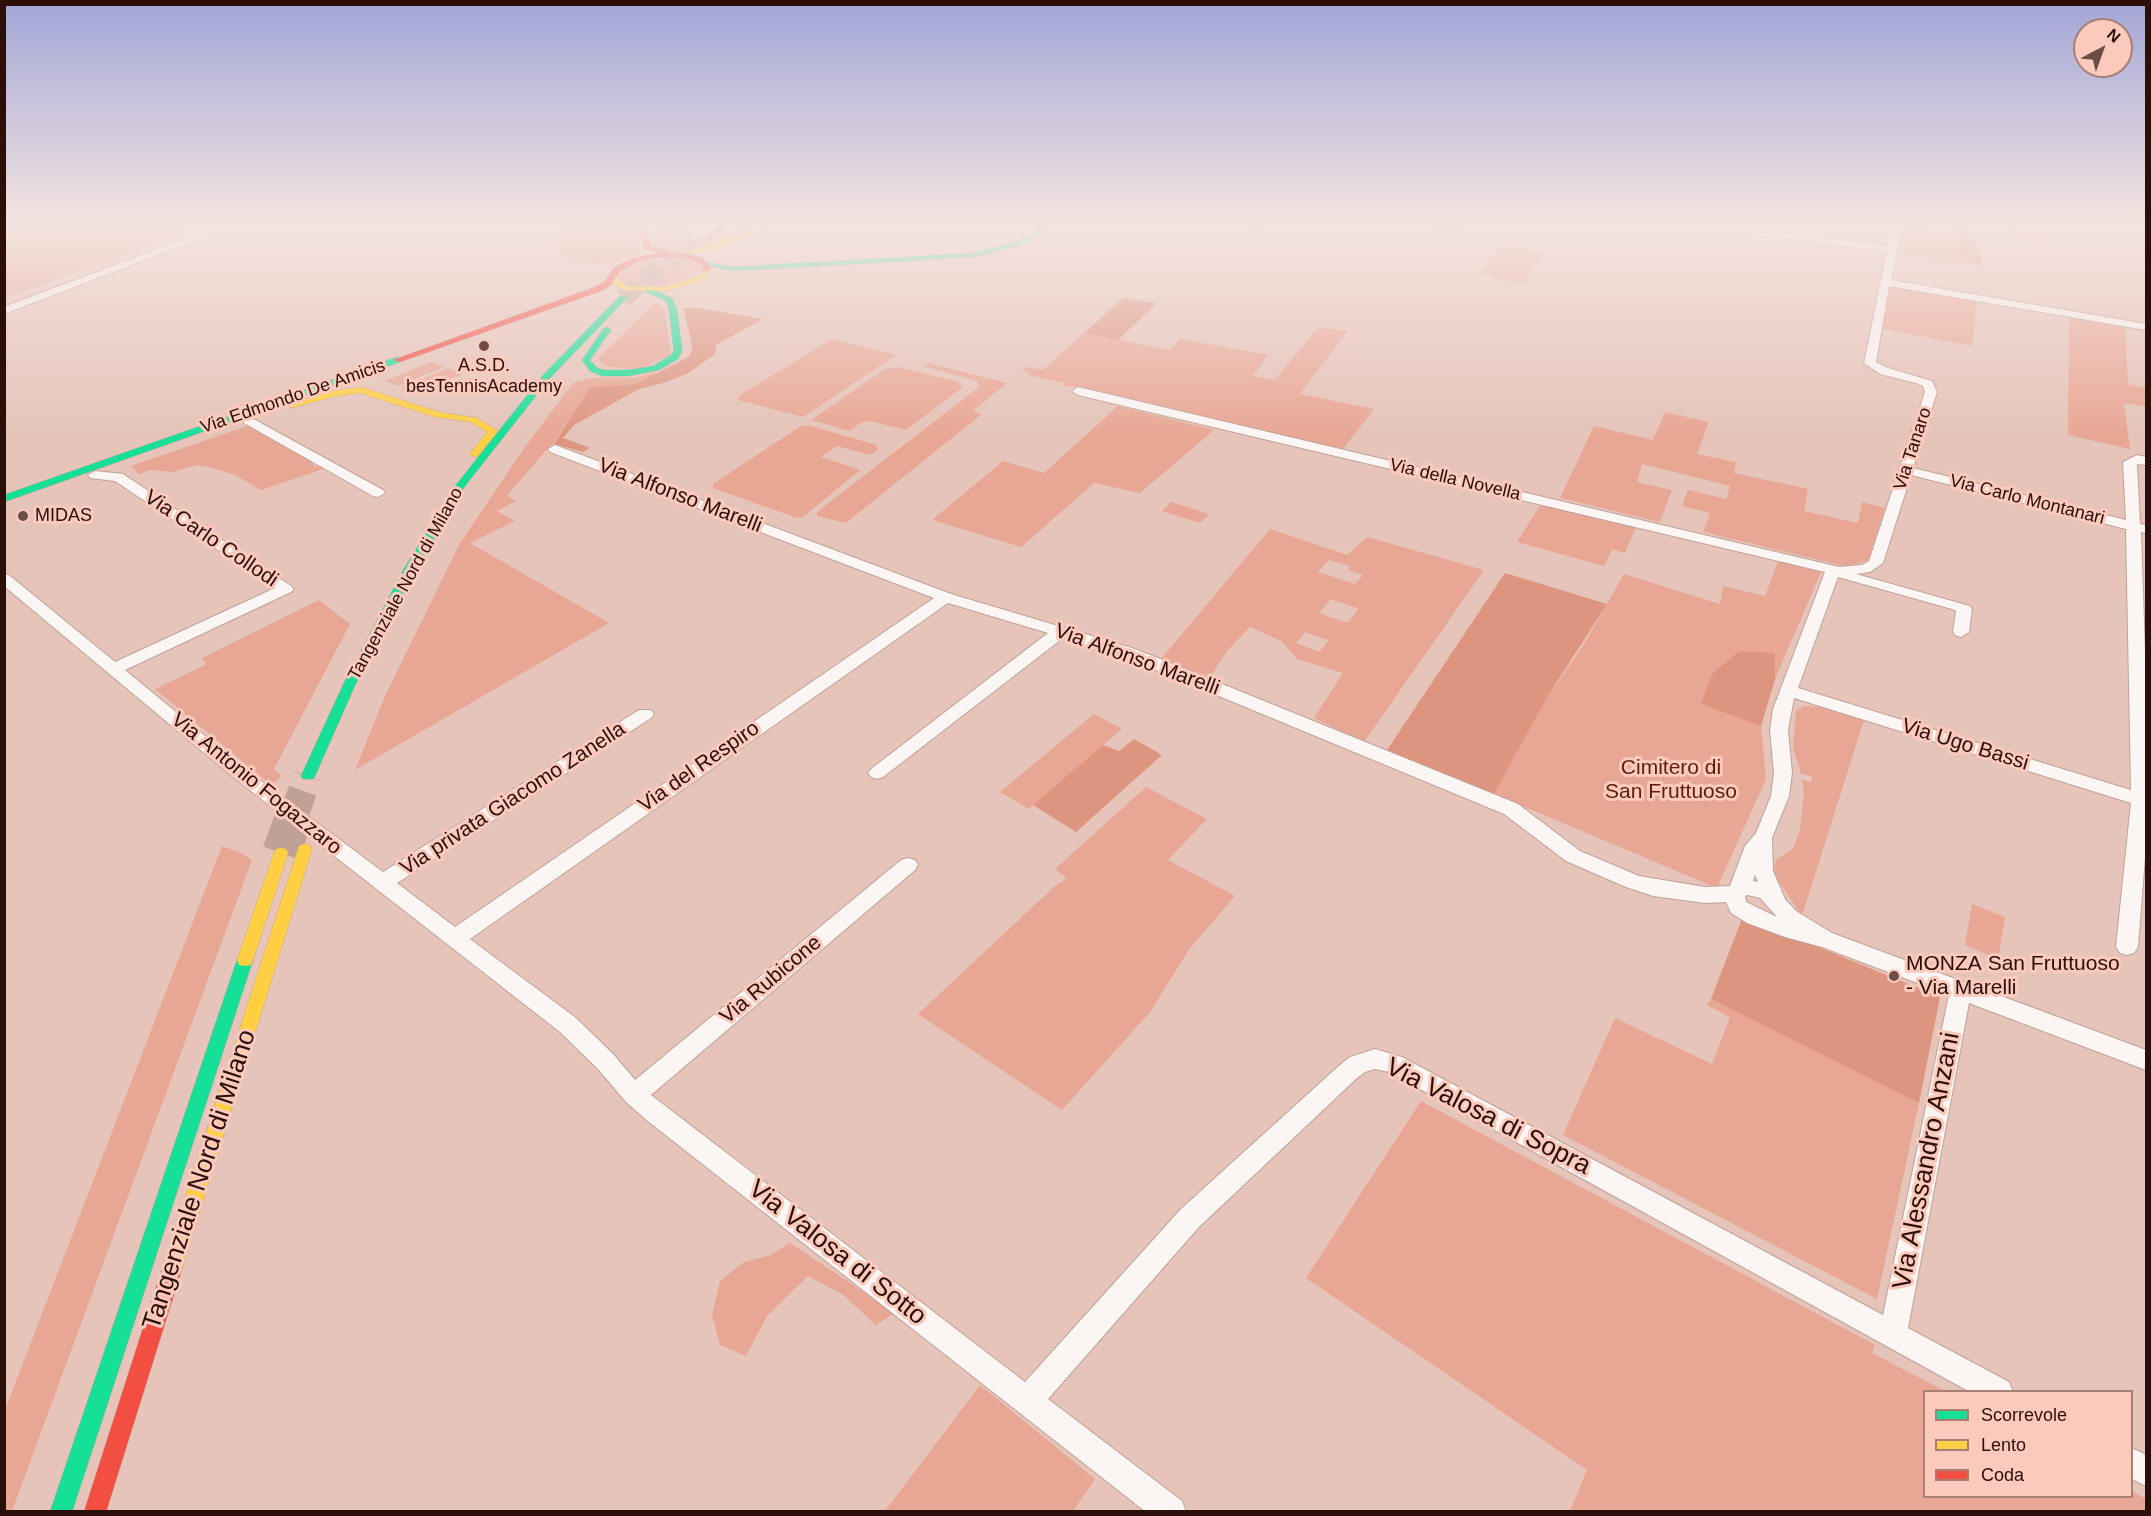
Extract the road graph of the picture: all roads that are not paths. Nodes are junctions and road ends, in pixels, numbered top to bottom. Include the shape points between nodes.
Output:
1 (636, 294) tunnel mouth
2 (24, 295) edge
3 (44, 295) edge
4 (583, 295) edge
5 (628, 295) tunnel mouth
6 (635, 295) tunnel mouth
7 (640, 295) edge
8 (1883, 295) edge
9 (1959, 295) edge
10 (4, 302) edge
11 (4, 311) edge
12 (2146, 327) edge
13 (606, 329) junction
14 (1078, 391) dead end
15 (292, 405) junction
16 (248, 420) junction
17 (555, 449) dead end
18 (2142, 460) edge
19 (491, 469) dead end
20 (1907, 470) junction
21 (95, 475) junction
22 (461, 485) junction
23 (378, 493) dead end
24 (4, 499) edge
25 (4, 507) edge
26 (2140, 528) edge
27 (2141, 557) edge
28 (1833, 570) junction
29 (4, 578) edge
30 (946, 597) junction
31 (1060, 632) junction
32 (1961, 632) dead end
33 (115, 668) junction
34 (1789, 691) junction
35 (645, 714) dead end
36 (877, 773) dead end
37 (308, 776) tunnel mouth
38 (2144, 801) edge
39 (1764, 836) junction
40 (305, 849) dead end
41 (281, 853) tunnel mouth
42 (908, 865) dead end
43 (381, 883) junction
44 (1738, 891) junction
45 (1698, 894) junction
46 (1778, 904) junction
47 (1751, 916) junction
48 (453, 939) junction
49 (1825, 939) junction
50 (2127, 946) dead end
51 (513, 984) joint
52 (1961, 989) junction
53 (2146, 1060) edge
54 (634, 1095) junction
55 (1893, 1334) junction
56 (1995, 1390) edge
57 (1028, 1400) junction
58 (61, 1512) edge
59 (95, 1512) edge
60 (1172, 1512) edge

1 - 13 main road
2 - 10 street
3 - 11 street
4 - 24 main road, Via Edmondo De Amicis
5 - 15 main road, Via Edmondo De Amicis via 592,298
6 - 22 main road, Tangenziale Nord di Milano via 547,376
7 - 13 main road via 669,300 678,351 675,357 656,368 629,374 602,373 586,360 607,333
8 - 20 street, Via Tanaro via 1870,363 1928,384 1931,392
9 - 12 street
13 - 19 main road via 562,375
14 - 28 street, Via della Novella
15 - 16 main road, Via Edmondo De Amicis
15 - 22 main road via 361,390 438,415 484,424 493,431 456,480
16 - 21 main road, Via Edmondo De Amicis
16 - 23 street
17 - 30 street, Via Alfonso Marelli
18 - 26 street via 2130,462
20 - 26 street, Via Carlo Montanari
20 - 28 street, Via Tanaro via 1876,563 1865,569
21 - 25 main road, Via Edmondo De Amicis
21 - 33 street, Via Carlo Collodi via 118,477 286,589
22 - 37 main road, Tangenziale Nord di Milano via 410,569 350,683
26 - 27 street
27 - 38 street
28 - 32 street via 1958,606 1964,609
28 - 34 street
29 - 33 street, Via Antonio Fogazzaro
30 - 31 street, Via Alfonso Marelli
30 - 48 street, Via del Respiro
31 - 36 street
31 - 45 street, Via Alfonso Marelli via 1126,652 1508,807 1568,854 1628,880
33 - 43 street, Via Antonio Fogazzaro via 239,773
34 - 38 street, Via Ugo Bassi
34 - 39 street via 1779,730 1783,774 1780,796
35 - 43 street, Via privata Giacomo Zanella
38 - 50 street
39 - 44 street via 1755,846
39 - 46 street via 1763,871
40 - 59 main road, Tangenziale Nord di Milano
41 - 58 main road, Tangenziale Nord di Milano
42 - 54 street, Via Rubicone
43 - 48 street, Via Antonio Fogazzaro
44 - 45 street, Via Alfonso Marelli
44 - 46 street, Via Alfonso Marelli via 1758,888
44 - 47 street via 1736,904
45 - 47 street, Via Alfonso Marelli
46 - 47 street via 1778,915 1773,918
46 - 49 street, Via Alfonso Marelli
47 - 49 street, Via Alfonso Marelli
48 - 51 street, Via Antonio Fogazzaro
49 - 52 street, Via Alfonso Marelli
51 - 54 street, Via Valosa di Sotto via 568,1025
52 - 53 street, Via Alfonso Marelli
52 - 55 street, Via Alessandro Anzani
54 - 57 street, Via Valosa di Sotto
55 - 56 street, Via Valosa di Sopra
55 - 57 street, Via Valosa di Sopra via 1394,1064 1375,1059 1358,1064 1190,1218
57 - 60 street, Via Valosa di Sotto

